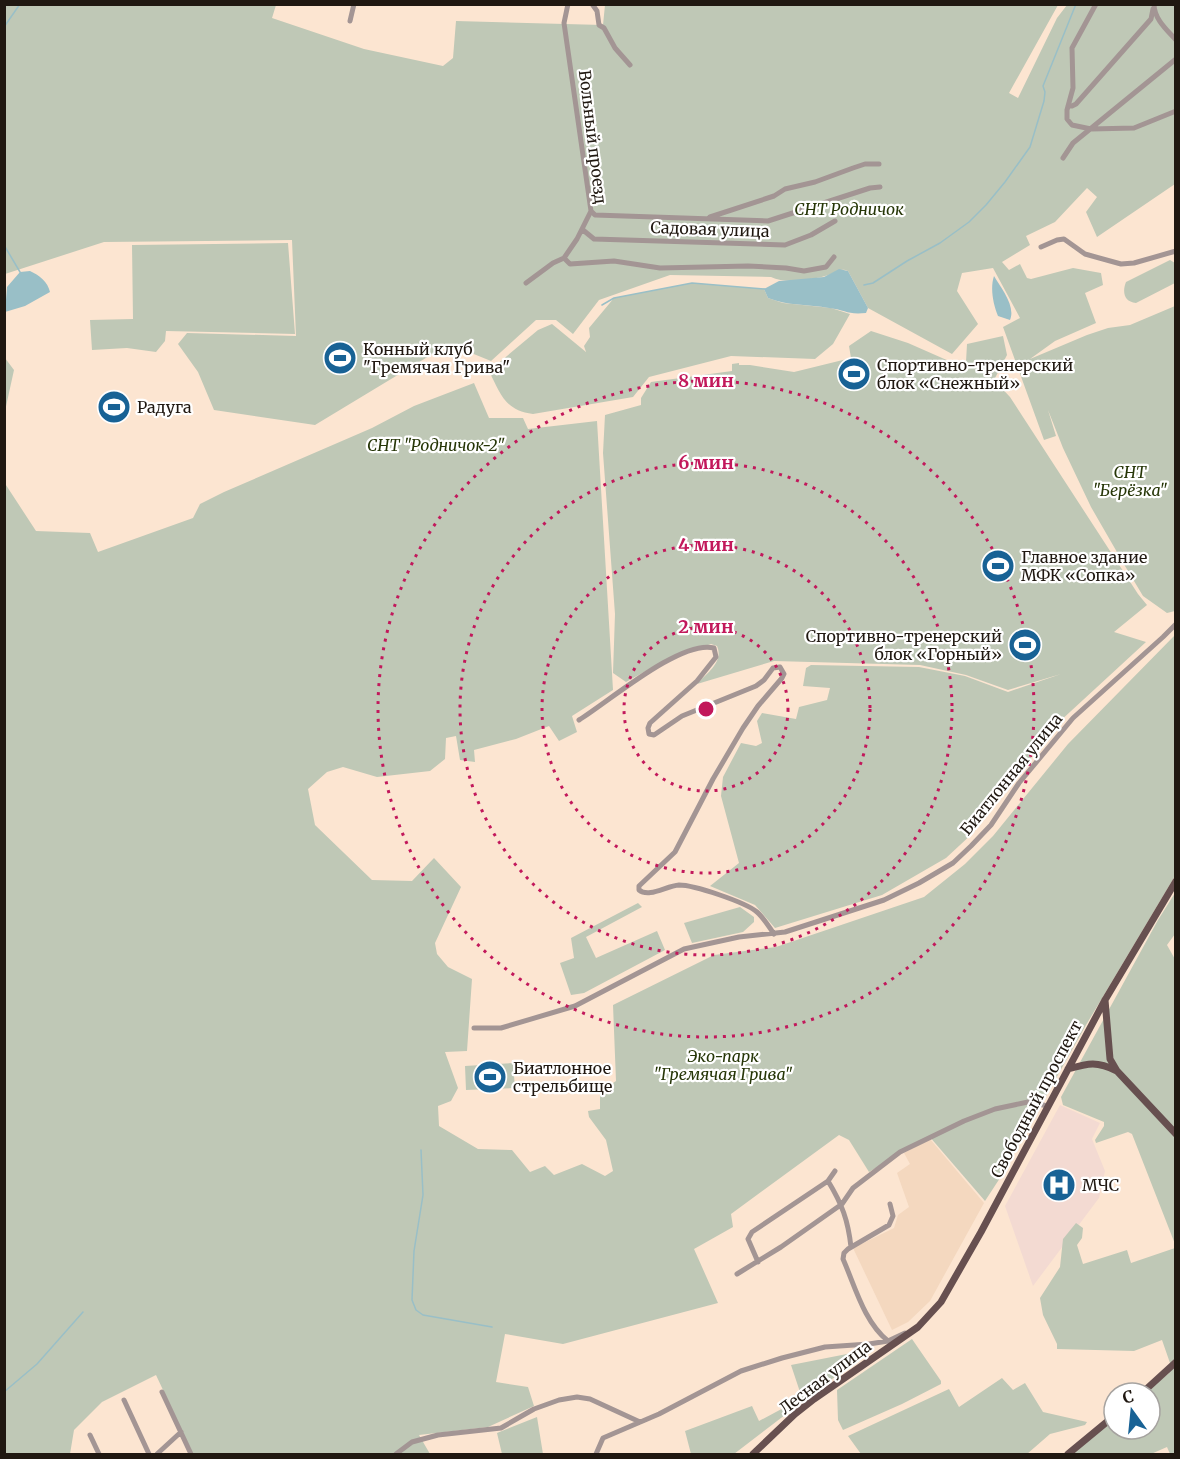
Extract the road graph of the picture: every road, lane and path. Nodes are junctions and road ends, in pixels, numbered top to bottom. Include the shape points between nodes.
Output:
1 (354, 4) edge
2 (568, 4) edge
3 (592, 4) edge
4 (1096, 4) edge
5 (1154, 7) edge
6 (350, 21) dead end
7 (1176, 40) edge
8 (1176, 59) edge
9 (630, 65) dead end
10 (1068, 106) junction
11 (1176, 111) edge
12 (1091, 129) junction
13 (1063, 158) dead end
14 (879, 164) dead end
15 (880, 186) dead end
16 (591, 211) junction
17 (705, 219) junction
18 (835, 221) dead end
19 (583, 230) junction
20 (1041, 247) dead end
21 (1176, 251) edge
22 (834, 257) dead end
23 (564, 258) junction
24 (526, 283) dead end
25 (1176, 624) edge
26 (579, 720) dead end
27 (1176, 881) edge
28 (774, 934) junction
29 (1105, 1000) junction
30 (474, 1028) dead end
31 (1068, 1069) junction
32 (1118, 1071) junction
33 (1048, 1106) junction
34 (1176, 1134) edge
35 (835, 1171) dead end
36 (828, 1181) junction
37 (842, 1204) junction
38 (890, 1204) dead end
39 (851, 1247) junction
40 (758, 1262) junction
41 (737, 1274) dead end
42 (918, 1327) junction
43 (888, 1341) junction
44 (1176, 1362) edge
45 (1155, 1381) edge
46 (162, 1392) dead end
47 (124, 1400) dead end
48 (640, 1422) junction
49 (1102, 1426) edge
50 (181, 1432) junction
51 (90, 1435) dead end
52 (99, 1455) edge
53 (148, 1455) edge
54 (157, 1455) edge
55 (191, 1455) edge
56 (396, 1455) edge
57 (596, 1455) edge
58 (753, 1455) edge
59 (1068, 1455) edge

1 - 6 street
2 - 16 street, Вольный проезд via 564,23
3 - 9 street via 599,25
4 - 10 street via 1072,48 1073,88
5 - 7 street via 1164,28
5 - 10 street via 1151,19 1076,104
8 - 12 street
10 - 12 street via 1067,119 1072,125
11 - 12 street via 1134,128
12 - 13 street via 1072,143
14 - 17 street via 865,164 785,189
15 - 17 street via 768,221
16 - 17 street via 595,215
16 - 19 street, Вольный проезд
18 - 19 street, Садовая улица via 785,245 594,239
19 - 23 street, Вольный проезд
20 - 21 street via 1064,239 1086,254 1121,264
22 - 23 street via 826,267 804,272 748,266 660,268 614,261 570,264
23 - 24 street, Вольный проезд
25 - 28 street, Биатлонная улица via 1073,718 1019,783 991,825 953,863 884,900
26 - 28 street via 639,677 702,648 714,648 716,657 697,681 650,723 649,734 756,686 776,666 782,669 782,678 743,728 675,852 639,886 639,890 649,894 672,886 698,888 748,906
27 - 29 main road, Свободный проспект
28 - 30 street, Биатлонная улица via 684,949 575,1006 501,1028
29 - 31 main road, Свободный проспект
29 - 32 main road via 1109,1055
31 - 32 main road via 1091,1063
31 - 33 main road, Свободный проспект
32 - 34 main road
33 - 37 street via 1028,1102 964,1121 900,1152 853,1188
33 - 42 main road, Свободный проспект via 941,1302
35 - 36 street
36 - 37 street
36 - 40 street via 752,1232 748,1239
37 - 39 street
37 - 40 street
38 - 39 street via 889,1225
39 - 43 street via 843,1259 868,1317
40 - 41 street
42 - 43 street
42 - 58 main road, Лесная улица via 814,1399
43 - 48 street via 825,1347 749,1368
44 - 45 main road
46 - 50 street
47 - 53 street
48 - 56 street via 577,1397 534,1409 501,1428 411,1442
48 - 57 street via 603,1437
49 - 59 main road
50 - 54 street
50 - 55 street
51 - 52 street

